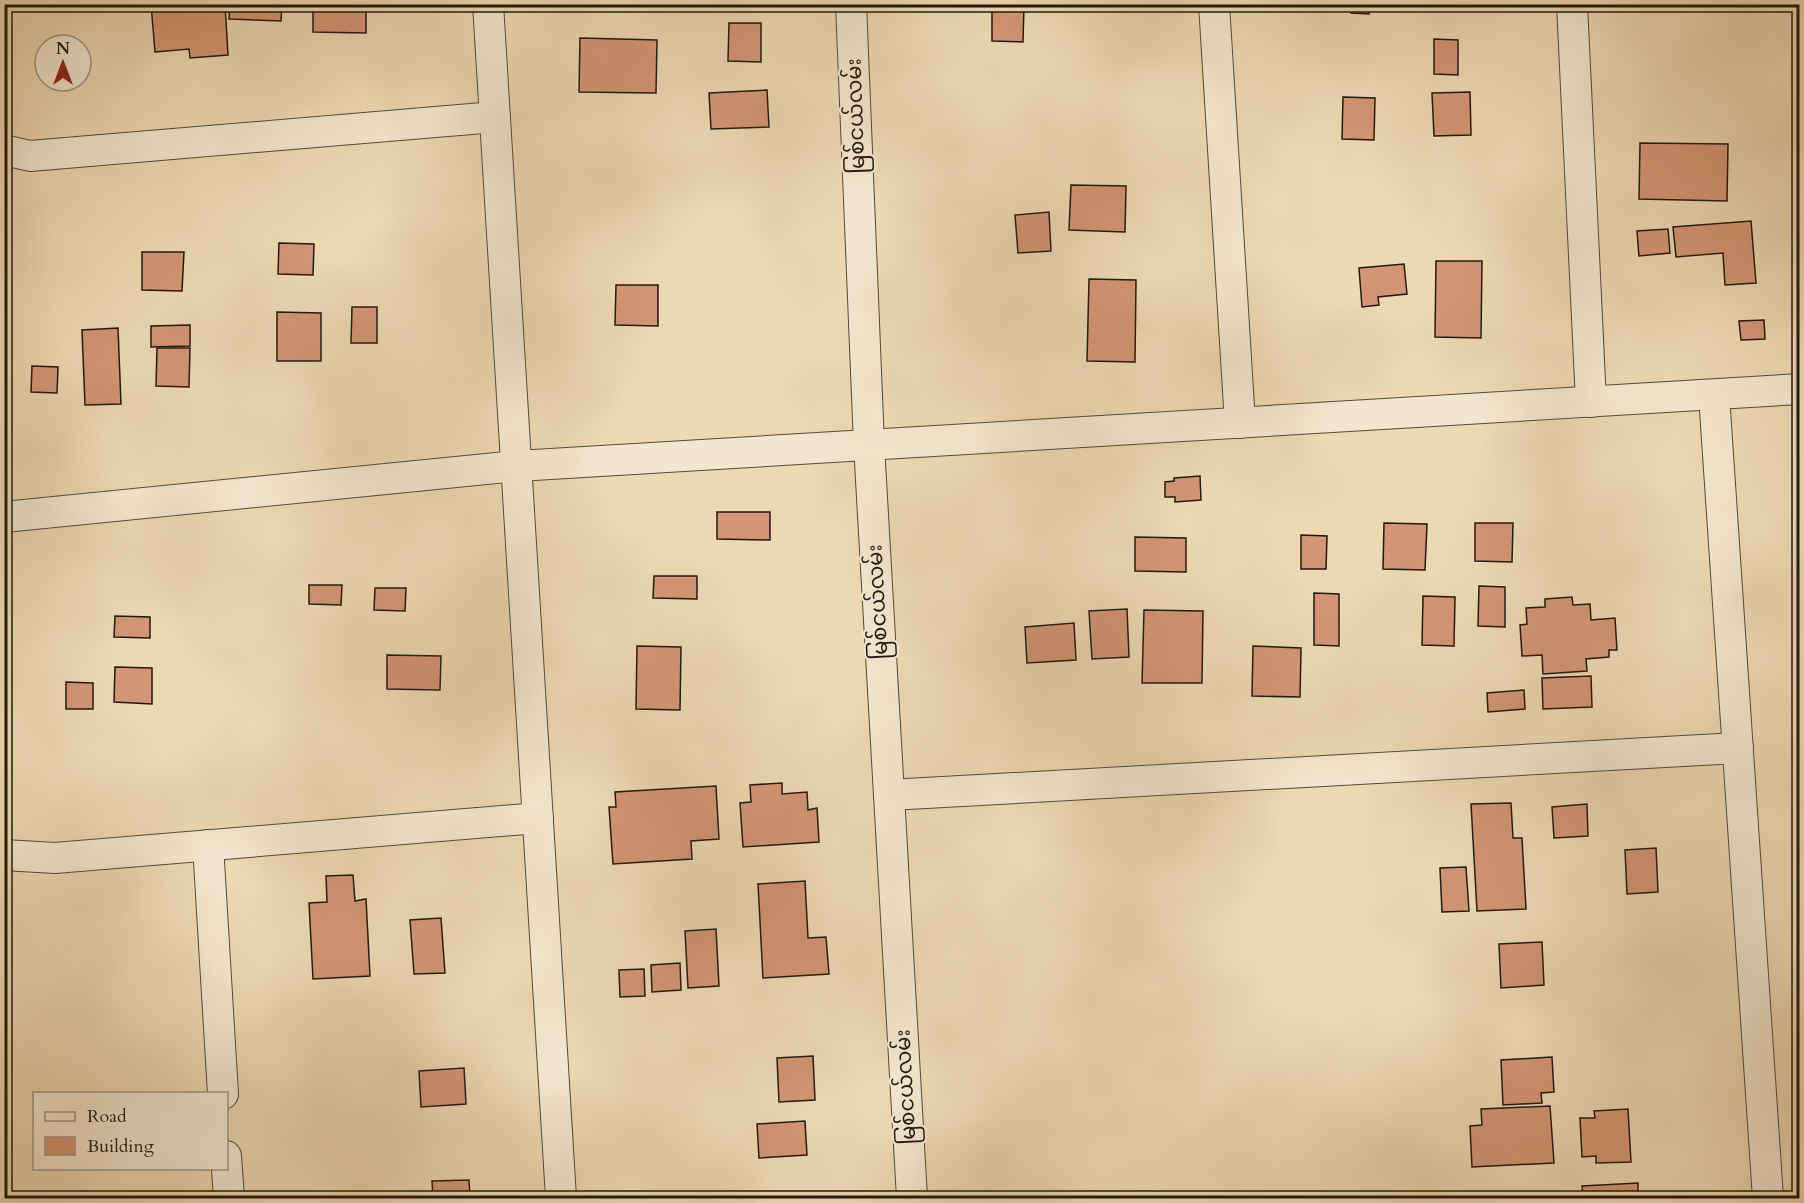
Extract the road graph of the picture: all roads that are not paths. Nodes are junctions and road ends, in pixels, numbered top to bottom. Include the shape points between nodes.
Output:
1 (488, 4) edge
2 (851, 4) edge
3 (1214, 4) edge
4 (1572, 4) edge
5 (495, 117) junction
6 (4, 150) edge
7 (1800, 390) edge
8 (1714, 395) junction
9 (1591, 402) junction
10 (1240, 423) junction
11 (869, 445) junction
12 (517, 466) junction
13 (4, 517) edge
14 (1738, 748) junction
15 (889, 795) junction
16 (538, 818) junction
17 (208, 845) junction
18 (4, 855) edge
19 (223, 1092) edge
20 (227, 1170) edge
21 (229, 1198) edge
22 (561, 1198) edge
23 (912, 1198) edge
24 (1768, 1198) edge

1 - 5 street
2 - 11 street, မြစ်ငယ်လမ်း
3 - 10 street
4 - 9 street
5 - 6 street via 30,156
5 - 12 street
7 - 8 street
8 - 9 street
8 - 14 street
9 - 10 street
10 - 11 street
11 - 12 street
11 - 15 street, မြစ်ငယ်လမ်း
12 - 13 street
12 - 16 street
14 - 15 street
14 - 24 street
15 - 23 street, မြစ်ငယ်လမ်း
16 - 17 street
16 - 22 street
17 - 18 street via 55,858
17 - 19 street
20 - 21 street

